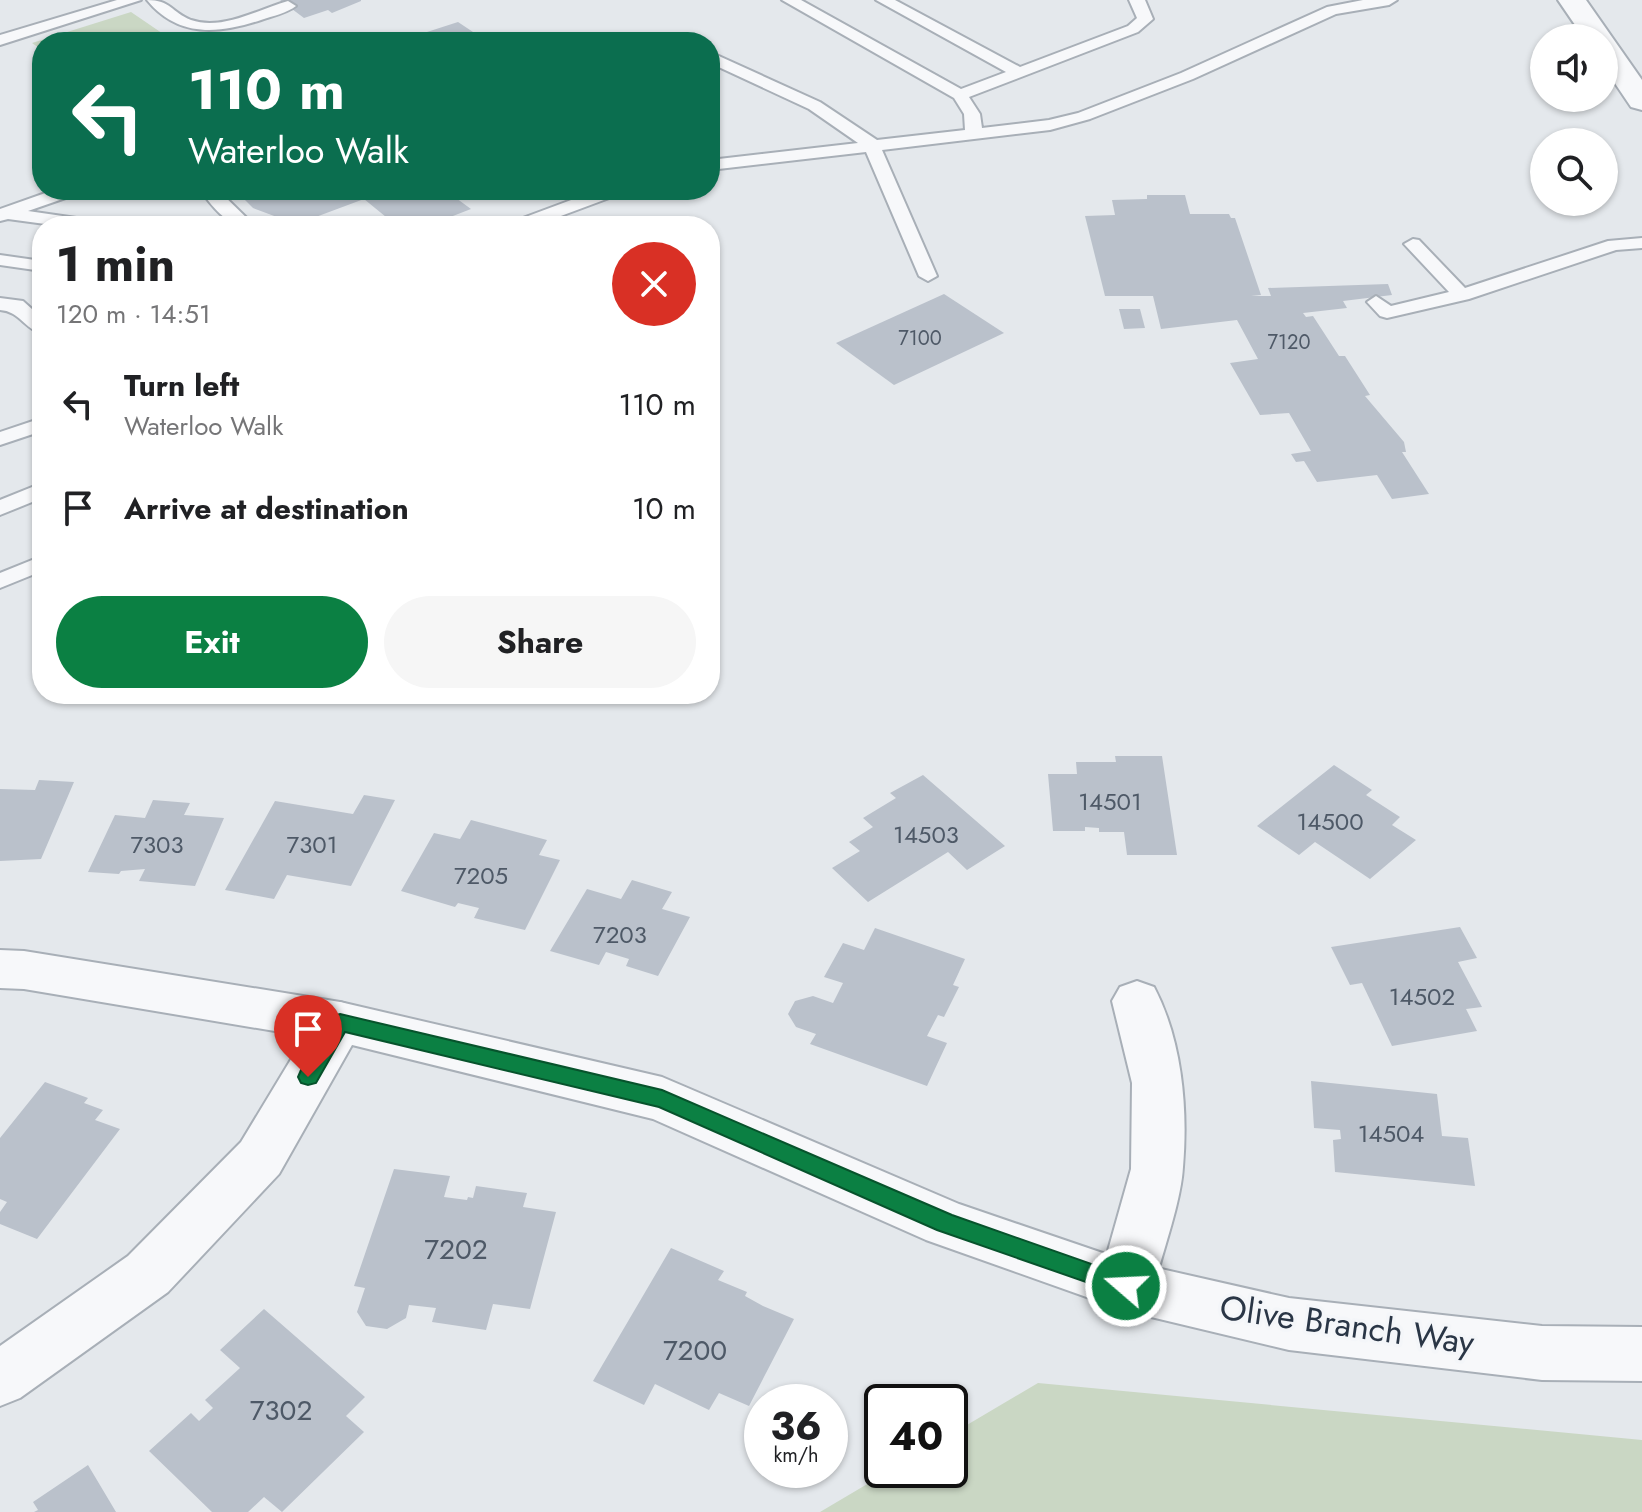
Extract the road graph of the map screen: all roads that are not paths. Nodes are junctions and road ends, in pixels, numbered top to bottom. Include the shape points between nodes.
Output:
1 (133, 0) edge
2 (155, 0) edge
3 (790, 0) edge
4 (884, 0) edge
5 (1137, 0) edge
6 (1389, 0) edge
7 (1572, 0) edge
8 (288, 6) dead end
9 (1588, 24) edge
10 (0, 40) edge
11 (720, 61) edge
12 (1618, 66) edge
13 (1019, 73) junction
14 (960, 95) junction
15 (1642, 101) edge
16 (974, 136) junction
17 (872, 145) junction
18 (720, 164) edge
19 (43, 200) edge
20 (217, 200) edge
21 (588, 200) edge
22 (3, 214) edge
23 (234, 216) edge
24 (547, 216) edge
25 (32, 218) edge
26 (1642, 243) edge
27 (1413, 244) dead end
28 (0, 260) edge
29 (32, 265) edge
30 (928, 276) dead end
31 (1462, 295) junction
32 (0, 304) edge
33 (1381, 307) dead end
34 (32, 319) edge
35 (32, 428) edge
36 (0, 439) edge
37 (32, 494) edge
38 (0, 508) edge
39 (32, 567) edge
40 (0, 581) edge
41 (0, 969) edge
42 (1137, 1001) dead end
43 (340, 1022) junction
44 (1126, 1286) junction
45 (1642, 1354) edge
46 (0, 1379) edge

1 - 10 lane
2 - 8 lane via 187,24 199,26 218,26
3 - 14 lane
4 - 13 lane
5 - 13 lane via 1145,19 1133,29
6 - 16 lane via 1332,10 1084,116
7 - 9 street
11 - 17 lane via 801,96
12 - 15 street
13 - 14 lane
14 - 16 lane via 972,114
16 - 17 lane
17 - 18 lane
17 - 30 lane
19 - 22 lane
20 - 23 lane
21 - 24 lane
22 - 25 lane
26 - 31 lane via 1614,245
27 - 31 lane
28 - 29 lane
31 - 33 lane
32 - 34 lane via 16,305
35 - 36 lane
37 - 38 lane
39 - 40 lane
41 - 43 street, Olive Branch Way
42 - 44 street via 1158,1083 1157,1169
43 - 44 street, Olive Branch Way via 662,1099 945,1223
43 - 46 street via 260,1158 148,1274
44 - 45 street, Olive Branch Way via 1289,1324 1542,1353

